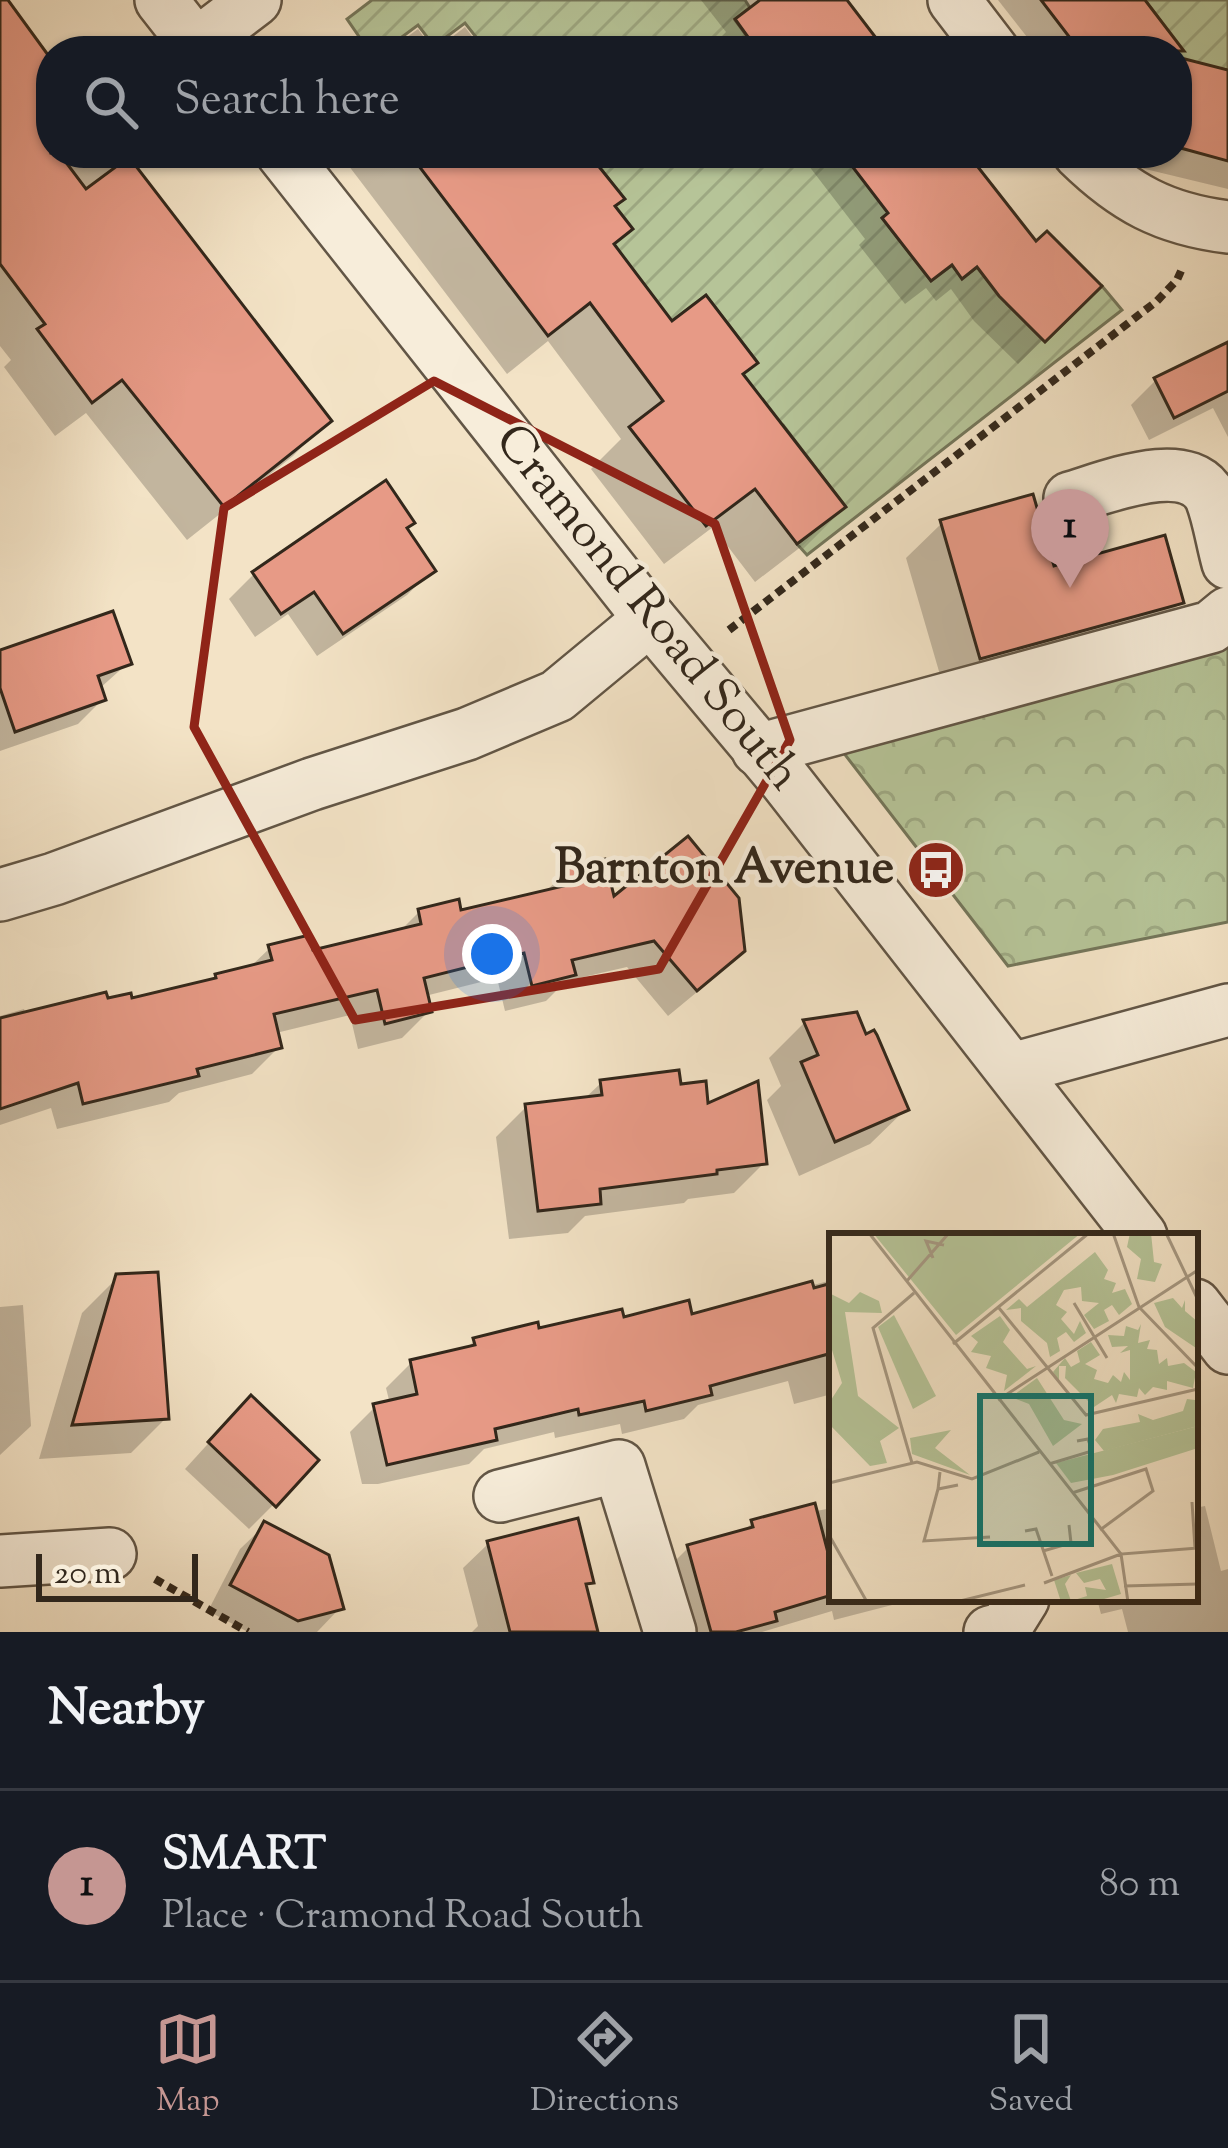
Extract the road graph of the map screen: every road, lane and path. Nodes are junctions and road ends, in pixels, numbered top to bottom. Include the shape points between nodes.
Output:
1 (161, 0) edge
2 (255, 0) edge
3 (954, 0) edge
4 (190, 36) edge
5 (213, 36) edge
6 (982, 36) edge
7 (294, 168) edge
8 (1097, 168) edge
9 (1215, 225) edge
10 (1070, 498) dead end
11 (1228, 563) edge
12 (1228, 613) edge
13 (650, 619) junction
14 (688, 663) junction
15 (758, 750) junction
16 (0, 895) edge
17 (1228, 1010) edge
18 (1012, 1069) junction
19 (1140, 1233) edge
20 (1198, 1309) edge
21 (1228, 1348) edge
22 (500, 1496) dead end
23 (110, 1554) joint
24 (0, 1561) edge
25 (1021, 1602) edge
26 (248, 1632) edge
27 (670, 1632) edge
28 (990, 1632) edge

1 - 4 street
2 - 5 street
3 - 6 street
7 - 13 street, Cramond Road South
8 - 9 street via 1165,214
9 - 14 path via 1156,302
10 - 11 street via 1160,473 1193,480 1209,494
12 - 15 street via 1211,627
13 - 14 street, Cramond Road South
13 - 16 street via 556,697
14 - 15 street, Cramond Road South
15 - 18 street, Cramond Road South
17 - 18 street
18 - 19 street, Cramond Road South
20 - 21 street
22 - 27 street via 619,1466
23 - 24 street
23 - 26 path
25 - 28 street via 1005,1628

